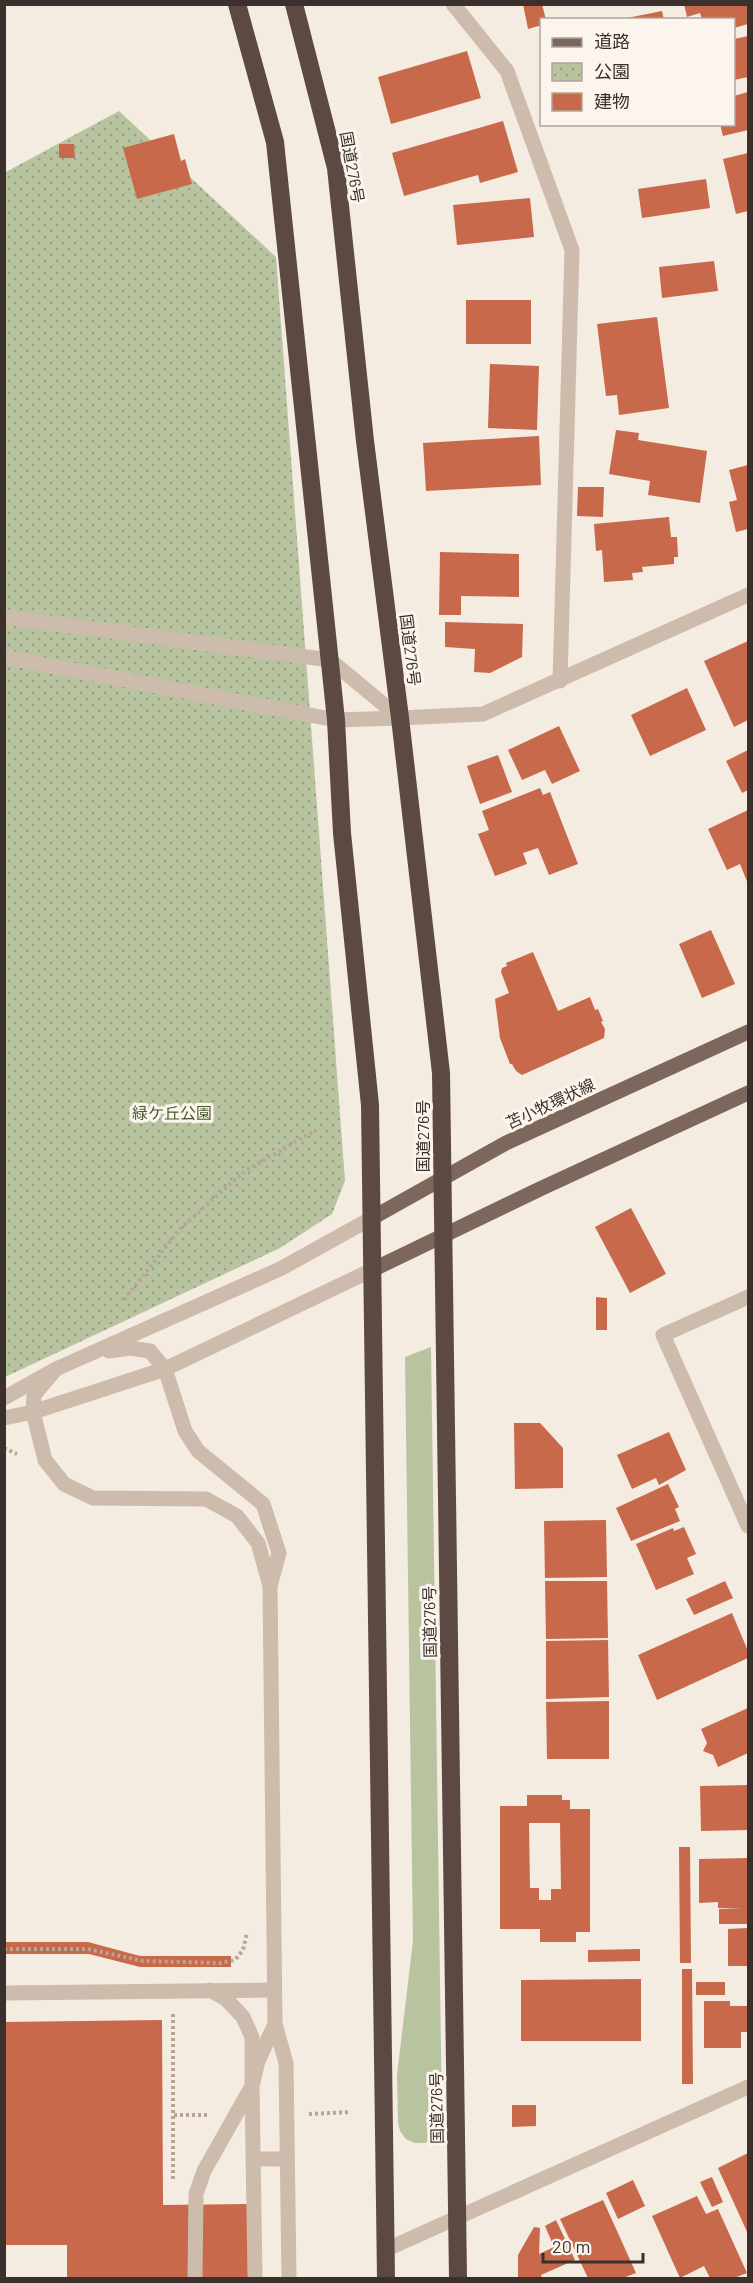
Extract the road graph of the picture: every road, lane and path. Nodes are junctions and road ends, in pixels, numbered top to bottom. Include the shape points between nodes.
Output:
1 (237, 4) edge
2 (294, 4) edge
3 (453, 4) edge
4 (748, 595) edge
5 (4, 617) edge
6 (4, 657) edge
7 (330, 660) junction
8 (560, 681) junction
9 (400, 718) junction
10 (336, 720) junction
11 (748, 1032) edge
12 (748, 1093) edge
13 (316, 1130) dead end
14 (441, 1179) junction
15 (372, 1218) junction
16 (442, 1236) junction
17 (372, 1270) junction
18 (748, 1297) edge
19 (124, 1300) dead end
20 (95, 1352) junction
21 (56, 1369) junction
22 (165, 1369) junction
23 (4, 1398) edge
24 (33, 1412) junction
25 (4, 1418) edge
26 (4, 1448) edge
27 (24, 1458) dead end
28 (748, 1526) edge
29 (270, 1586) junction
30 (247, 1932) dead end
31 (4, 1948) edge
32 (174, 1962) junction
33 (274, 1989) junction
34 (210, 1990) junction
35 (172, 1991) junction
36 (4, 1993) edge
37 (275, 2024) junction
38 (252, 2086) junction
39 (748, 2087) edge
40 (287, 2158) junction
41 (253, 2159) junction
42 (173, 2185) dead end
43 (457, 2218) junction
44 (385, 2250) junction
45 (195, 2278) edge
46 (255, 2278) edge
47 (289, 2278) edge
48 (386, 2278) edge
49 (458, 2278) edge

1 - 7 highway via 275,142
2 - 9 highway, 国道276号 via 336,168
3 - 8 street via 507,71 572,250
4 - 8 street
5 - 7 street
6 - 10 street
7 - 9 street
7 - 10 highway
8 - 9 street via 483,714
9 - 10 street
9 - 14 highway, 国道276号 via 441,1073
10 - 15 highway via 342,833 370,1105
11 - 14 main road, 苫小牧環状線 via 506,1143
12 - 16 main road
13 - 19 path via 245,1171 180,1229
14 - 15 main road, 苫小牧環状線
14 - 16 highway, 国道276号
15 - 17 highway
15 - 20 street via 280,1269
16 - 17 main road
16 - 43 highway, 国道276号
17 - 22 street
17 - 44 highway
18 - 28 street via 663,1335
20 - 21 street
20 - 22 street via 130,1348 150,1351
21 - 23 street
21 - 24 street via 34,1395
22 - 24 street
22 - 29 street via 184,1431 198,1451 263,1504 279,1553
24 - 25 street
24 - 29 street via 45,1460 64,1484 93,1498 206,1499 237,1516 258,1542
26 - 27 path
29 - 33 street
30 - 32 path via 243,1950 235,1960
31 - 32 path via 88,1948 144,1961
32 - 35 path
33 - 34 street
33 - 37 street
34 - 35 street
34 - 38 street via 226,1999 243,2017 252,2037
35 - 36 street
35 - 42 path
37 - 38 street via 258,2061
37 - 40 street via 286,2063
38 - 41 street
38 - 45 street via 204,2171 196,2194
39 - 43 street
40 - 41 street
40 - 47 street
41 - 46 street
43 - 44 street
43 - 49 highway, 国道276号
44 - 48 highway

